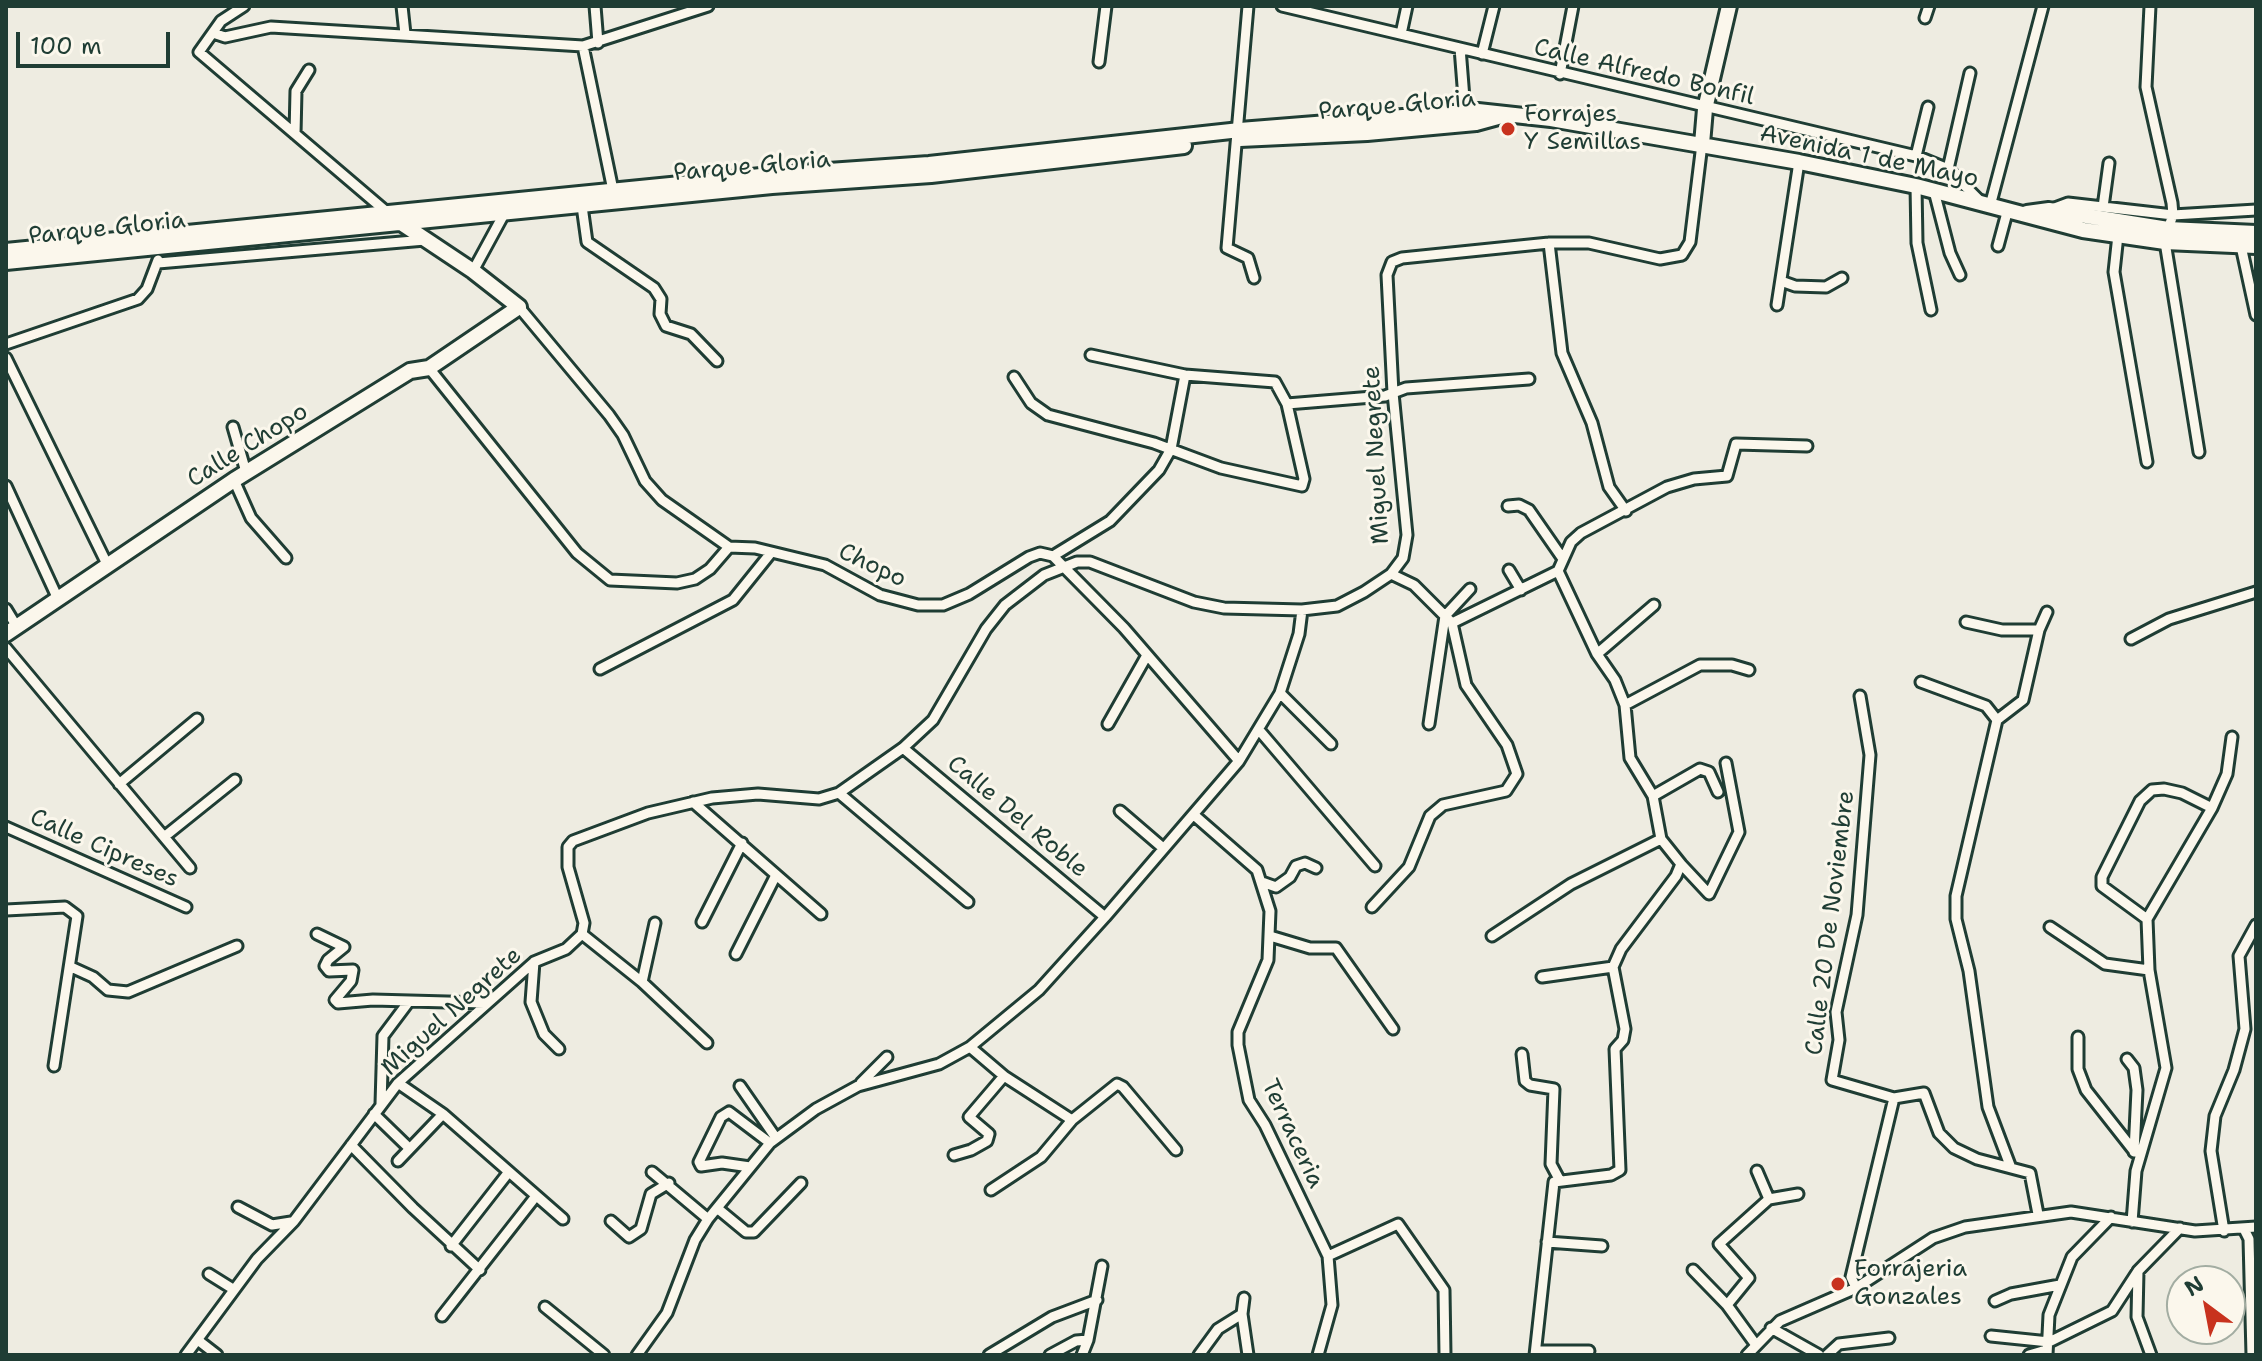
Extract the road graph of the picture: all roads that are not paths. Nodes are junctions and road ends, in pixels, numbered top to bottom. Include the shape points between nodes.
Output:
1 (244, 6) edge
2 (402, 6) edge
3 (595, 6) edge
4 (708, 6) edge
5 (1106, 6) edge
6 (1248, 6) edge
7 (1282, 6) edge
8 (1407, 6) edge
9 (1494, 6) edge
10 (1573, 6) edge
11 (1729, 6) edge
12 (1929, 6) edge
13 (2043, 6) edge
14 (2150, 6) edge
15 (1327, 11) edge
16 (1925, 18) dead end
17 (213, 33) junction
18 (405, 34) junction
19 (1401, 34) junction
20 (598, 43) junction
21 (583, 46) junction
22 (1460, 48) junction
23 (1482, 54) junction
24 (1099, 62) dead end
25 (309, 70) dead end
26 (1970, 73) dead end
27 (1560, 74) junction
28 (1928, 107) dead end
29 (1705, 109) junction
30 (1465, 111) junction
31 (1502, 116) junction
32 (1367, 126) junction
33 (295, 134) junction
34 (1240, 135) junction
35 (1702, 144) junction
36 (1916, 156) junction
37 (1799, 162) junction
38 (2109, 163) dead end
39 (1948, 169) junction
40 (1916, 186) junction
41 (1934, 191) junction
42 (614, 197) junction
43 (1986, 205) junction
44 (582, 206) junction
45 (2103, 207) junction
46 (2008, 209) junction
47 (2049, 210) junction
48 (2256, 210) edge
49 (2027, 213) junction
50 (504, 214) junction
51 (394, 218) junction
52 (2169, 229) junction
53 (2256, 233) edge
54 (2118, 235) junction
55 (428, 240) junction
56 (160, 241) junction
57 (1549, 243) junction
58 (1998, 246) dead end
59 (2248, 246) edge
60 (6, 251) edge
61 (6, 262) edge
62 (158, 263) junction
63 (473, 271) junction
64 (1960, 275) dead end
65 (1254, 278) dead end
66 (1842, 278) dead end
67 (1781, 281) junction
68 (1777, 305) dead end
69 (519, 307) junction
70 (1931, 310) dead end
71 (2256, 315) edge
72 (6, 344) edge
73 (1091, 355) dead end
74 (6, 358) edge
75 (717, 361) dead end
76 (429, 368) junction
77 (1185, 375) junction
78 (1014, 377) dead end
79 (1529, 379) dead end
80 (1393, 393) junction
81 (1287, 404) junction
82 (233, 427) dead end
83 (1807, 446) dead end
84 (1171, 449) junction
85 (2199, 452) dead end
86 (2147, 462) dead end
87 (240, 476) junction
88 (6, 486) edge
89 (1508, 506) dead end
90 (1626, 511) junction
91 (729, 547) junction
92 (770, 554) junction
93 (1053, 556) junction
94 (286, 558) dead end
95 (1563, 559) junction
96 (107, 564) junction
97 (1066, 566) junction
98 (1509, 570) dead end
99 (1558, 571) junction
100 (1391, 574) junction
101 (1470, 589) dead end
102 (1521, 590) junction
103 (2256, 592) edge
104 (58, 599) junction
105 (1654, 605) dead end
106 (6, 609) edge
107 (1302, 610) junction
108 (2047, 612) dead end
109 (1448, 620) junction
110 (1966, 622) dead end
111 (2039, 630) junction
112 (11, 631) edge
113 (2131, 639) dead end
114 (6, 648) edge
115 (1597, 654) junction
116 (1146, 657) junction
117 (600, 669) dead end
118 (1749, 670) dead end
119 (1921, 682) dead end
120 (1280, 693) junction
121 (1860, 696) dead end
122 (1625, 705) junction
123 (197, 719) dead end
124 (1997, 720) junction
125 (1108, 724) dead end
126 (1429, 724) dead end
127 (1259, 730) junction
128 (2232, 737) dead end
129 (1331, 744) dead end
130 (903, 748) junction
131 (1239, 761) junction
132 (1726, 763) dead end
133 (235, 780) dead end
134 (119, 784) junction
135 (1718, 792) dead end
136 (839, 793) junction
137 (1653, 796) junction
138 (693, 802) junction
139 (2212, 808) junction
140 (1120, 811) dead end
141 (1194, 815) junction
142 (6, 827) edge
143 (164, 837) junction
144 (1661, 839) junction
145 (742, 843) junction
146 (1163, 848) junction
147 (1681, 864) junction
148 (1375, 866) dead end
149 (190, 868) dead end
150 (1316, 868) dead end
151 (776, 875) junction
152 (1262, 882) junction
153 (968, 902) dead end
154 (186, 907) dead end
155 (1372, 907) dead end
156 (6, 910) edge
157 (821, 914) dead end
158 (1105, 917) junction
159 (2147, 919) junction
160 (702, 922) dead end
161 (655, 923) dead end
162 (2256, 925) edge
163 (2050, 927) dead end
164 (317, 934) dead end
165 (582, 934) junction
166 (1270, 936) junction
167 (1492, 936) dead end
168 (237, 946) dead end
169 (736, 954) dead end
170 (534, 962) junction
171 (71, 967) junction
172 (1613, 967) junction
173 (2149, 970) junction
174 (1542, 977) dead end
175 (642, 982) junction
176 (485, 1003) junction
177 (407, 1004) junction
178 (2251, 1011) edge
179 (1393, 1029) dead end
180 (2078, 1037) dead end
181 (707, 1043) dead end
182 (970, 1047) junction
183 (559, 1049) dead end
184 (1522, 1054) dead end
185 (887, 1057) dead end
186 (2127, 1059) dead end
187 (54, 1066) dead end
188 (1004, 1076) junction
189 (398, 1083) junction
190 (740, 1086) dead end
191 (858, 1086) junction
192 (1894, 1098) junction
193 (381, 1106) junction
194 (374, 1114) junction
195 (443, 1114) junction
196 (1072, 1120) junction
197 (773, 1140) junction
198 (351, 1145) junction
199 (409, 1148) junction
200 (1176, 1150) dead end
201 (2134, 1151) junction
202 (954, 1155) dead end
203 (398, 1161) dead end
204 (750, 1167) junction
205 (2011, 1168) junction
206 (1757, 1171) dead end
207 (2136, 1171) junction
208 (652, 1172) dead end
209 (508, 1173) junction
210 (1559, 1179) junction
211 (669, 1183) junction
212 (801, 1183) dead end
213 (991, 1190) dead end
214 (1798, 1194) dead end
215 (536, 1196) junction
216 (1769, 1199) junction
217 (238, 1207) dead end
218 (717, 1208) junction
219 (2038, 1214) junction
220 (2111, 1217) junction
221 (563, 1219) dead end
222 (708, 1219) junction
223 (294, 1221) junction
224 (611, 1221) dead end
225 (2132, 1222) junction
226 (2256, 1227) edge
227 (2180, 1228) junction
228 (2244, 1229) junction
229 (2224, 1231) junction
230 (1547, 1242) junction
231 (2252, 1243) edge
232 (451, 1246) junction
233 (1602, 1246) dead end
234 (1328, 1256) junction
235 (1102, 1266) dead end
236 (480, 1270) junction
237 (1693, 1270) dead end
238 (2138, 1271) junction
239 (209, 1274) dead end
240 (2060, 1285) junction
241 (1856, 1288) junction
242 (233, 1289) junction
243 (1244, 1298) dead end
244 (1097, 1300) junction
245 (1995, 1301) dead end
246 (1727, 1305) junction
247 (545, 1307) dead end
248 (1242, 1314) junction
249 (442, 1316) dead end
250 (1771, 1328) junction
251 (1991, 1336) dead end
252 (1889, 1338) dead end
253 (1088, 1340) junction
254 (199, 1341) junction
255 (1756, 1345) junction
256 (2047, 1349) edge
257 (2252, 1350) edge
258 (1589, 1351) dead end
259 (1536, 1353) edge
260 (186, 1355) edge
261 (217, 1355) edge
262 (604, 1355) edge
263 (637, 1355) edge
264 (989, 1355) edge
265 (1050, 1355) edge
266 (1082, 1355) edge
267 (1199, 1355) edge
268 (1248, 1355) edge
269 (1318, 1355) edge
270 (1445, 1355) edge
271 (1747, 1355) edge
272 (1819, 1355) edge
273 (1827, 1355) edge
274 (2029, 1355) edge
275 (2151, 1355) edge
276 (2244, 1355) edge

1 - 17 street
2 - 18 street
3 - 20 street
4 - 20 street
5 - 24 street
6 - 34 street
7 - 15 street, Calle Alfredo Bonfil
8 - 19 street
9 - 23 street
10 - 27 street
11 - 29 main road
12 - 16 street
13 - 43 street
14 - 52 street via 2146,87
15 - 19 street, Calle Alfredo Bonfil
17 - 18 street via 225,37 271,27
17 - 33 street via 199,52
18 - 21 street
19 - 22 street, Calle Alfredo Bonfil
20 - 21 street
21 - 42 street
22 - 23 street, Calle Alfredo Bonfil
22 - 30 street
23 - 27 street, Calle Alfredo Bonfil
25 - 33 street via 296,91
26 - 39 street
27 - 29 street, Calle Alfredo Bonfil
28 - 36 street
29 - 35 main road
29 - 36 street, Calle Alfredo Bonfil
30 - 31 main road, Parque Gloria
30 - 32 main road, Parque Gloria
31 - 32 main road, Parque Gloria via 1476,123
31 - 35 main road, Parque Gloria
32 - 34 main road, Parque Gloria
33 - 51 street
34 - 42 main road, Parque Gloria via 772,186
34 - 65 street via 1227,248 1248,258
35 - 37 main road, Avenida 1 de Mayo
35 - 57 street, Miguel Negrete via 1690,242 1682,255 1660,259 1589,243
36 - 39 street, Calle Alfredo Bonfil
37 - 40 main road, Avenida 1 de Mayo
37 - 67 street
38 - 45 street
39 - 43 street, Calle Alfredo Bonfil
40 - 41 main road, Avenida 1 de Mayo
40 - 70 street via 1917,243
41 - 43 main road, Avenida 1 de Mayo
41 - 64 street
42 - 44 main road, Parque Gloria
42 - 51 main road, Parque Gloria
43 - 46 main road, Avenida 1 de Mayo
44 - 50 main road, Parque Gloria
44 - 75 street via 587,242 654,288 666,326 691,334
45 - 47 street via 2068,203
45 - 52 street
46 - 49 main road, Avenida 1 de Mayo
46 - 58 street
47 - 49 main road, Avenida 1 de Mayo
47 - 52 main road, Avenida 1 de Mayo
48 - 52 street
49 - 54 main road, Avenida 1 de Mayo via 2046,222
50 - 51 main road, Parque Gloria
50 - 63 street
51 - 55 main road
51 - 56 main road, Parque Gloria
52 - 53 main road, Avenida 1 de Mayo
52 - 54 main road, Avenida 1 de Mayo
52 - 59 main road, Avenida 1 de Mayo
52 - 85 street
54 - 86 street via 2114,272
55 - 62 street
55 - 63 main road
56 - 60 main road, Parque Gloria
56 - 61 main road, Parque Gloria
56 - 62 street
57 - 80 street, Miguel Negrete via 1392,262 1387,275
57 - 90 street via 1562,353 1592,423 1609,487
59 - 71 street
62 - 72 street via 147,289 131,303
63 - 69 main road
66 - 67 street via 1826,287
67 - 68 street
69 - 76 main road, Calle Chopo
69 - 91 street, Chopo via 623,435 652,492
73 - 77 street
74 - 96 street
76 - 87 main road, Calle Chopo via 410,371
76 - 91 street via 577,553 610,580 695,579
77 - 81 street via 1275,382
77 - 84 street, Chopo
78 - 84 street via 1031,403 1048,415
79 - 80 street
80 - 81 street
80 - 100 street, Miguel Negrete via 1407,535 1403,558
81 - 84 street via 1302,486 1221,468
82 - 87 street
83 - 90 street via 1736,444 1727,476 1667,487
84 - 93 street, Chopo via 1159,470 1110,521
87 - 94 street via 251,518
87 - 96 main road, Calle Chopo
88 - 104 street
89 - 95 street via 1529,510
90 - 95 street via 1581,533
91 - 92 street, Chopo
92 - 93 street, Chopo via 825,565 880,595 918,605 943,605 1029,557
92 - 117 street via 733,600
93 - 97 street
95 - 99 street
96 - 104 main road, Calle Chopo
97 - 107 street, Miguel Negrete via 1090,562 1194,602 1224,608
97 - 116 street
97 - 130 street, Miguel Negrete via 1026,586 1005,605 933,720
98 - 102 street
99 - 102 street
99 - 115 street
100 - 107 street, Miguel Negrete via 1337,606
100 - 109 street via 1414,585
101 - 109 street
102 - 109 street
103 - 113 street via 2169,619
104 - 112 main road, Calle Chopo
105 - 115 street
106 - 112 street
107 - 120 street
108 - 111 street
109 - 126 street
109 - 155 street via 1466,685 1507,745 1517,774 1506,791 1443,805 1430,816 1409,867
110 - 111 street via 2002,630
111 - 124 street via 2023,700
114 - 134 street
115 - 122 street
116 - 125 street
116 - 131 street
118 - 122 street via 1700,665
119 - 124 street via 1986,706
120 - 127 street
120 - 129 street
121 - 192 street, Calle 20 De Noviembre via 1870,755 1857,915 1836,1012 1839,1040 1832,1080
122 - 137 street via 1630,758
123 - 134 street
124 - 205 street via 1956,896 1956,919 1987,1075 1988,1107
127 - 131 street
127 - 148 street
128 - 139 street via 2227,774
130 - 136 street, Miguel Negrete
130 - 158 street, Calle Del Roble
131 - 141 street
132 - 147 street via 1739,832 1709,894
133 - 143 street
134 - 143 street
135 - 137 street via 1709,772 1700,769
136 - 138 street, Miguel Negrete via 819,799 758,794
136 - 153 street
137 - 144 street
138 - 145 street
138 - 165 street, Miguel Negrete via 573,841 568,867 584,923
139 - 159 street
139 - 159 street via 2164,789 2152,790 2140,801 2102,886
140 - 146 street
141 - 146 street
141 - 152 street, Terraceria via 1250,861
142 - 154 street, Calle Cipreses
143 - 149 street
144 - 147 street
144 - 167 street via 1571,884
145 - 151 street
145 - 160 street
146 - 158 street
147 - 172 street
150 - 152 street via 1296,866 1276,887
151 - 157 street
151 - 169 street
152 - 166 street, Terraceria
156 - 171 street via 72,909 79,923
158 - 182 street via 1039,990
159 - 173 street
161 - 175 street
162 - 178 street via 2239,956
163 - 173 street via 2105,964
164 - 177 street via 344,947 328,960 329,971 353,970 338,1003
165 - 170 street, Miguel Negrete via 566,949
165 - 175 street
166 - 179 street via 1310,948 1336,948
166 - 234 street, Terraceria via 1264,975 1238,1032 1238,1045 1249,1100
168 - 171 street via 128,992 108,990
170 - 176 street, Miguel Negrete
170 - 183 street via 531,1002 544,1034
171 - 187 street
172 - 174 street
172 - 210 street via 1625,1029 1615,1049 1620,1170
173 - 207 street via 2166,1068
175 - 181 street
176 - 177 street
176 - 189 street, Miguel Negrete
177 - 193 street via 383,1036
178 - 229 street via 2215,1116 2211,1151
180 - 201 street via 2078,1069 2086,1090
182 - 188 street
182 - 191 street via 939,1064
184 - 210 street via 1525,1081 1554,1089 1551,1164
185 - 191 street
186 - 201 street via 2137,1090
188 - 196 street
188 - 202 street via 969,1117 989,1134 987,1141
189 - 193 street, Miguel Negrete
189 - 195 street
190 - 197 street
191 - 197 street
192 - 205 street, Calle 20 De Noviembre via 1924,1093 1939,1133 1954,1148
192 - 241 street via 1851,1277
193 - 194 street, Miguel Negrete
194 - 198 street, Miguel Negrete
194 - 199 street
195 - 199 street
195 - 209 street
196 - 200 street via 1117,1084
196 - 213 street via 1041,1157
197 - 204 street
197 - 204 street via 729,1112 721,1117 701,1166
198 - 223 street, Miguel Negrete
198 - 232 street
199 - 203 street
201 - 207 street
204 - 218 street
205 - 219 street via 2030,1173
206 - 216 street
207 - 225 street
208 - 211 street
209 - 215 street
209 - 232 street
210 - 230 street via 1552,1188
211 - 222 street
211 - 224 street via 651,1194 641,1229 629,1237
212 - 218 street via 754,1232 746,1232
214 - 216 street
215 - 221 street
215 - 236 street
216 - 246 street via 1719,1244 1749,1278
217 - 223 street via 272,1225
218 - 222 street
219 - 220 street
219 - 241 street via 1933,1238
220 - 225 street
220 - 240 street via 2072,1257
222 - 263 street via 667,1313
223 - 242 street, Miguel Negrete
225 - 227 street
226 - 228 street
227 - 229 street
227 - 238 street
228 - 229 street
228 - 231 street
230 - 233 street
230 - 259 street
231 - 257 street
232 - 236 street
234 - 269 street, Terraceria via 1332,1305
234 - 270 street via 1398,1224 1444,1290
235 - 244 street
236 - 249 street
237 - 246 street
238 - 256 street via 2112,1311
238 - 275 street via 2137,1317
239 - 242 street
240 - 245 street
240 - 256 street via 2049,1315
241 - 250 street via 1800,1309
242 - 254 street, Miguel Negrete
243 - 248 street
244 - 253 street
244 - 264 street via 1052,1317
246 - 255 street
247 - 262 street
248 - 267 street via 1218,1329
248 - 268 street
250 - 255 street
250 - 272 street
251 - 256 street
252 - 273 street via 1839,1344
253 - 265 street
253 - 266 street
254 - 260 street, Miguel Negrete
254 - 261 street
255 - 271 street
256 - 274 street
257 - 276 street
258 - 259 street

